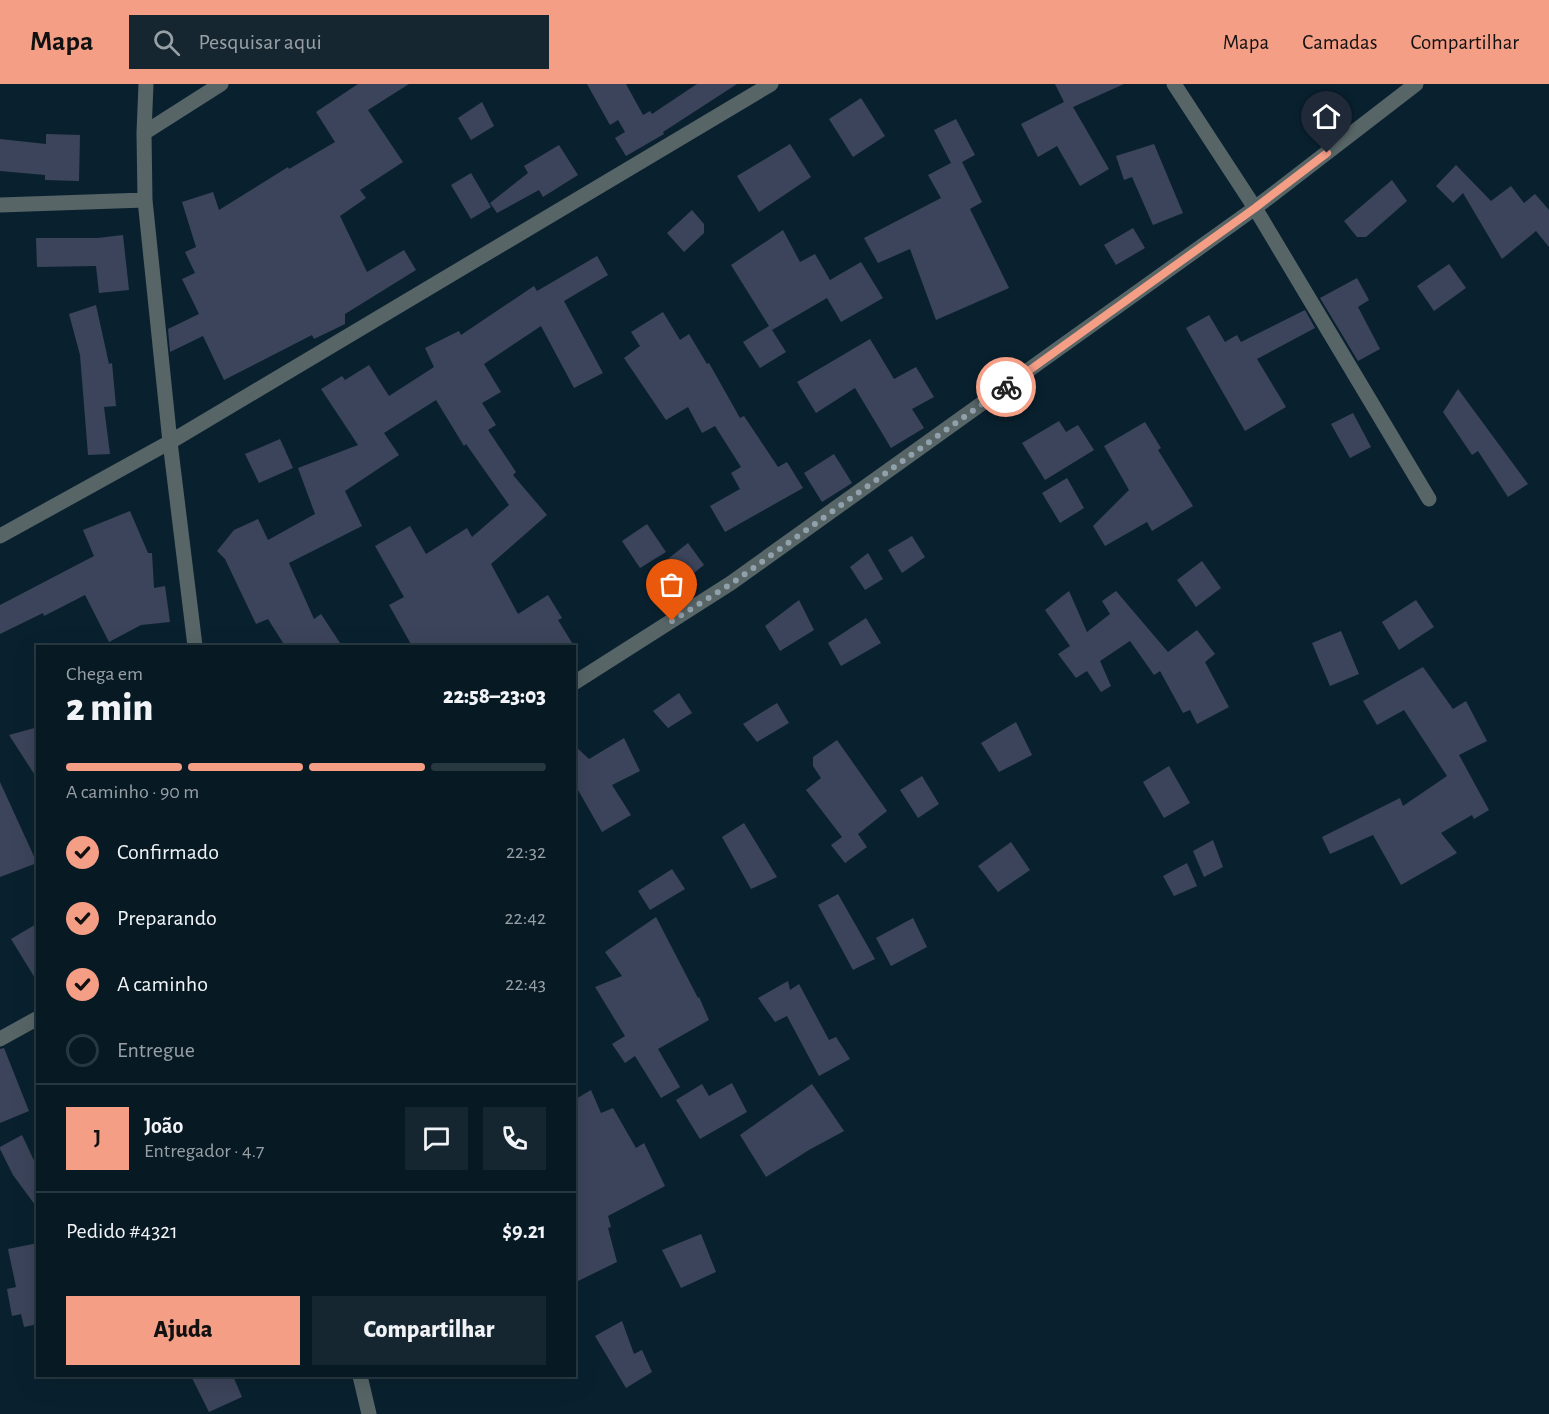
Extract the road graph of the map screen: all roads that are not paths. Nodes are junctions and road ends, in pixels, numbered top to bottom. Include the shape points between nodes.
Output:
1 (146, 84) edge
2 (221, 84) edge
3 (771, 84) edge
4 (1174, 84) edge
5 (1416, 84) edge
6 (144, 134) junction
7 (145, 200) junction
8 (0, 205) edge
9 (1255, 208) junction
10 (170, 442) junction
11 (1429, 499) dead end
12 (0, 536) edge
13 (195, 645) edge
14 (576, 682) edge
15 (36, 1019) edge
16 (0, 1040) edge
17 (360, 1377) edge
18 (369, 1414) edge

1 - 6 street
2 - 6 street
3 - 10 street
4 - 9 street
5 - 9 street
6 - 7 street
7 - 8 street
7 - 10 street
9 - 11 street
9 - 14 street via 731,584
10 - 12 street
10 - 13 street
15 - 16 street
17 - 18 street

